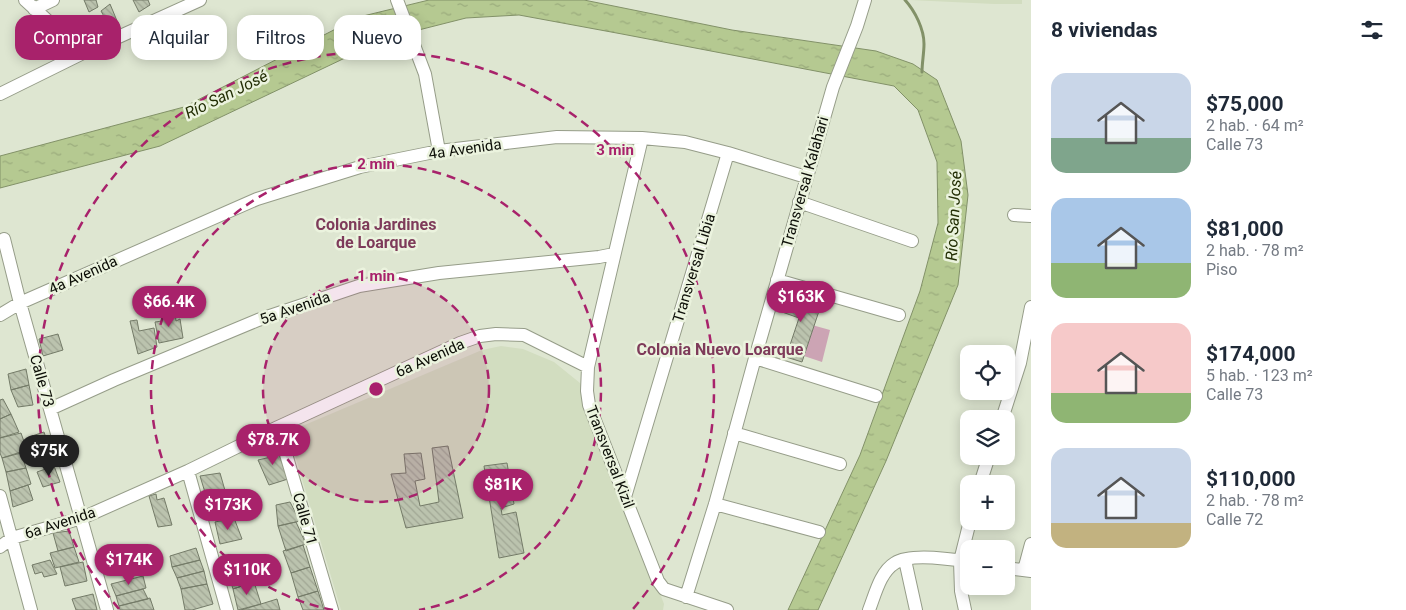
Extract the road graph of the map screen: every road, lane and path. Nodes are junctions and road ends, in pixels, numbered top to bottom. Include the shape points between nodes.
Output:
1 (25, 0) edge
2 (53, 0) edge
3 (200, 0) edge
4 (398, 0) edge
5 (866, 0) edge
6 (34, 10) junction
7 (40, 15) edge
8 (121, 35) edge
9 (68, 60) edge
10 (0, 94) edge
11 (642, 138) junction
12 (439, 151) junction
13 (728, 153) junction
14 (806, 177) junction
15 (799, 202) junction
16 (1014, 215) dead end
17 (1031, 216) edge
18 (4, 239) dead end
19 (912, 241) dead end
20 (614, 254) junction
21 (777, 280) junction
22 (20, 303) junction
23 (1031, 307) edge
24 (0, 315) edge
25 (899, 315) dead end
26 (755, 358) junction
27 (588, 368) junction
28 (876, 396) dead end
29 (50, 408) junction
30 (1005, 410) edge
31 (278, 427) junction
32 (734, 433) junction
33 (840, 464) dead end
34 (188, 471) junction
35 (0, 496) edge
36 (625, 497) junction
37 (715, 504) junction
38 (82, 518) junction
39 (819, 532) dead end
40 (12, 538) junction
41 (1031, 544) edge
42 (0, 547) edge
43 (905, 560) junction
44 (960, 561) edge
45 (1015, 569) edge
46 (1028, 571) edge
47 (962, 595) edge
48 (686, 597) junction
49 (31, 610) edge
50 (107, 610) edge
51 (227, 610) edge
52 (332, 610) edge
53 (727, 610) edge
54 (868, 610) edge
55 (916, 610) edge
56 (965, 610) edge

1 - 6 street
2 - 6 street
3 - 8 street
4 - 12 street via 425,74
5 - 14 street, Transversal Kalahari via 833,87
6 - 7 street
9 - 10 street
11 - 12 street, 4a Avenida via 557,137
11 - 13 street, 4a Avenida via 685,142
11 - 20 street, Transversal Kizil
12 - 22 street, 4a Avenida via 360,167 257,199
13 - 14 street, 4a Avenida
13 - 36 street, Transversal Libia
14 - 15 street, Transversal Kalahari
15 - 19 street
15 - 21 street, Transversal Kalahari
16 - 17 street
18 - 22 street, Calle 73
20 - 27 street, Transversal Kizil
20 - 29 street, 5a Avenida via 439,273 359,286 258,320
21 - 25 street
21 - 26 street, Transversal Kalahari
22 - 24 street, 4a Avenida
22 - 29 street, Calle 73
23 - 30 street via 1020,363
26 - 28 street
26 - 32 street, Transversal Kalahari
27 - 31 street, 6a Avenida via 524,335 480,336
27 - 36 street, Transversal Kizil via 589,405
29 - 38 street, Calle 73
31 - 34 street, 6a Avenida
31 - 52 street, Calle 71
32 - 33 street
32 - 37 street, Transversal Kalahari
34 - 38 street, 6a Avenida
34 - 51 street
35 - 40 street
36 - 48 street, Transversal Kizil via 658,581 664,589
37 - 39 street
37 - 48 street, Transversal Kalahari
38 - 40 street, 6a Avenida
38 - 50 street, Calle 73
40 - 42 street, 6a Avenida
40 - 49 street
41 - 46 street
43 - 44 street
43 - 54 street via 895,563 881,579
43 - 55 street
45 - 46 street
47 - 56 street
48 - 53 street, Transversal Kizil

